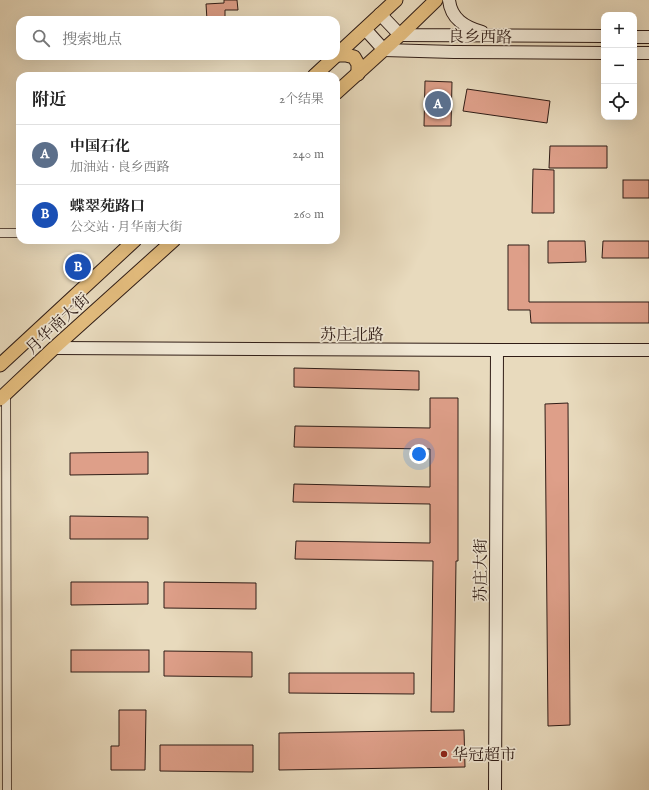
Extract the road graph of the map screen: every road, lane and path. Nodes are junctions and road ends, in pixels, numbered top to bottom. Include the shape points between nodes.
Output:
1 (396, 0) edge
2 (436, 0) edge
3 (449, 0) edge
4 (380, 14) junction
5 (365, 29) junction
6 (400, 35) junction
7 (495, 36) junction
8 (601, 36) edge
9 (637, 37) edge
10 (649, 37) edge
11 (384, 50) junction
12 (340, 52) edge
13 (601, 53) edge
14 (637, 53) edge
15 (649, 53) edge
16 (340, 54) edge
17 (331, 60) edge
18 (318, 72) edge
19 (358, 74) junction
20 (340, 90) edge
21 (0, 233) edge
22 (16, 233) edge
23 (131, 244) edge
24 (170, 244) edge
25 (54, 348) junction
26 (497, 350) junction
27 (649, 350) edge
28 (0, 365) edge
29 (3, 397) edge
30 (7, 790) edge
31 (495, 790) edge

1 - 4 main road
2 - 6 main road
3 - 7 main road via 456,18 467,27
4 - 5 main road
4 - 6 main road
5 - 11 main road
5 - 12 main road
6 - 7 main road, 良乡西路
6 - 11 main road
7 - 8 main road, 良乡西路
9 - 10 main road
11 - 13 main road, 良乡西路
11 - 19 main road
14 - 15 main road
16 - 19 main road via 354,57 358,64
17 - 18 main road
19 - 20 main road
21 - 22 street
23 - 28 main road, 月华南大街
24 - 25 main road, 月华南大街
25 - 26 main road, 苏庄北路
25 - 29 main road, 月华南大街
26 - 27 main road, 苏庄北路
26 - 31 main road, 苏庄大街
29 - 30 street

